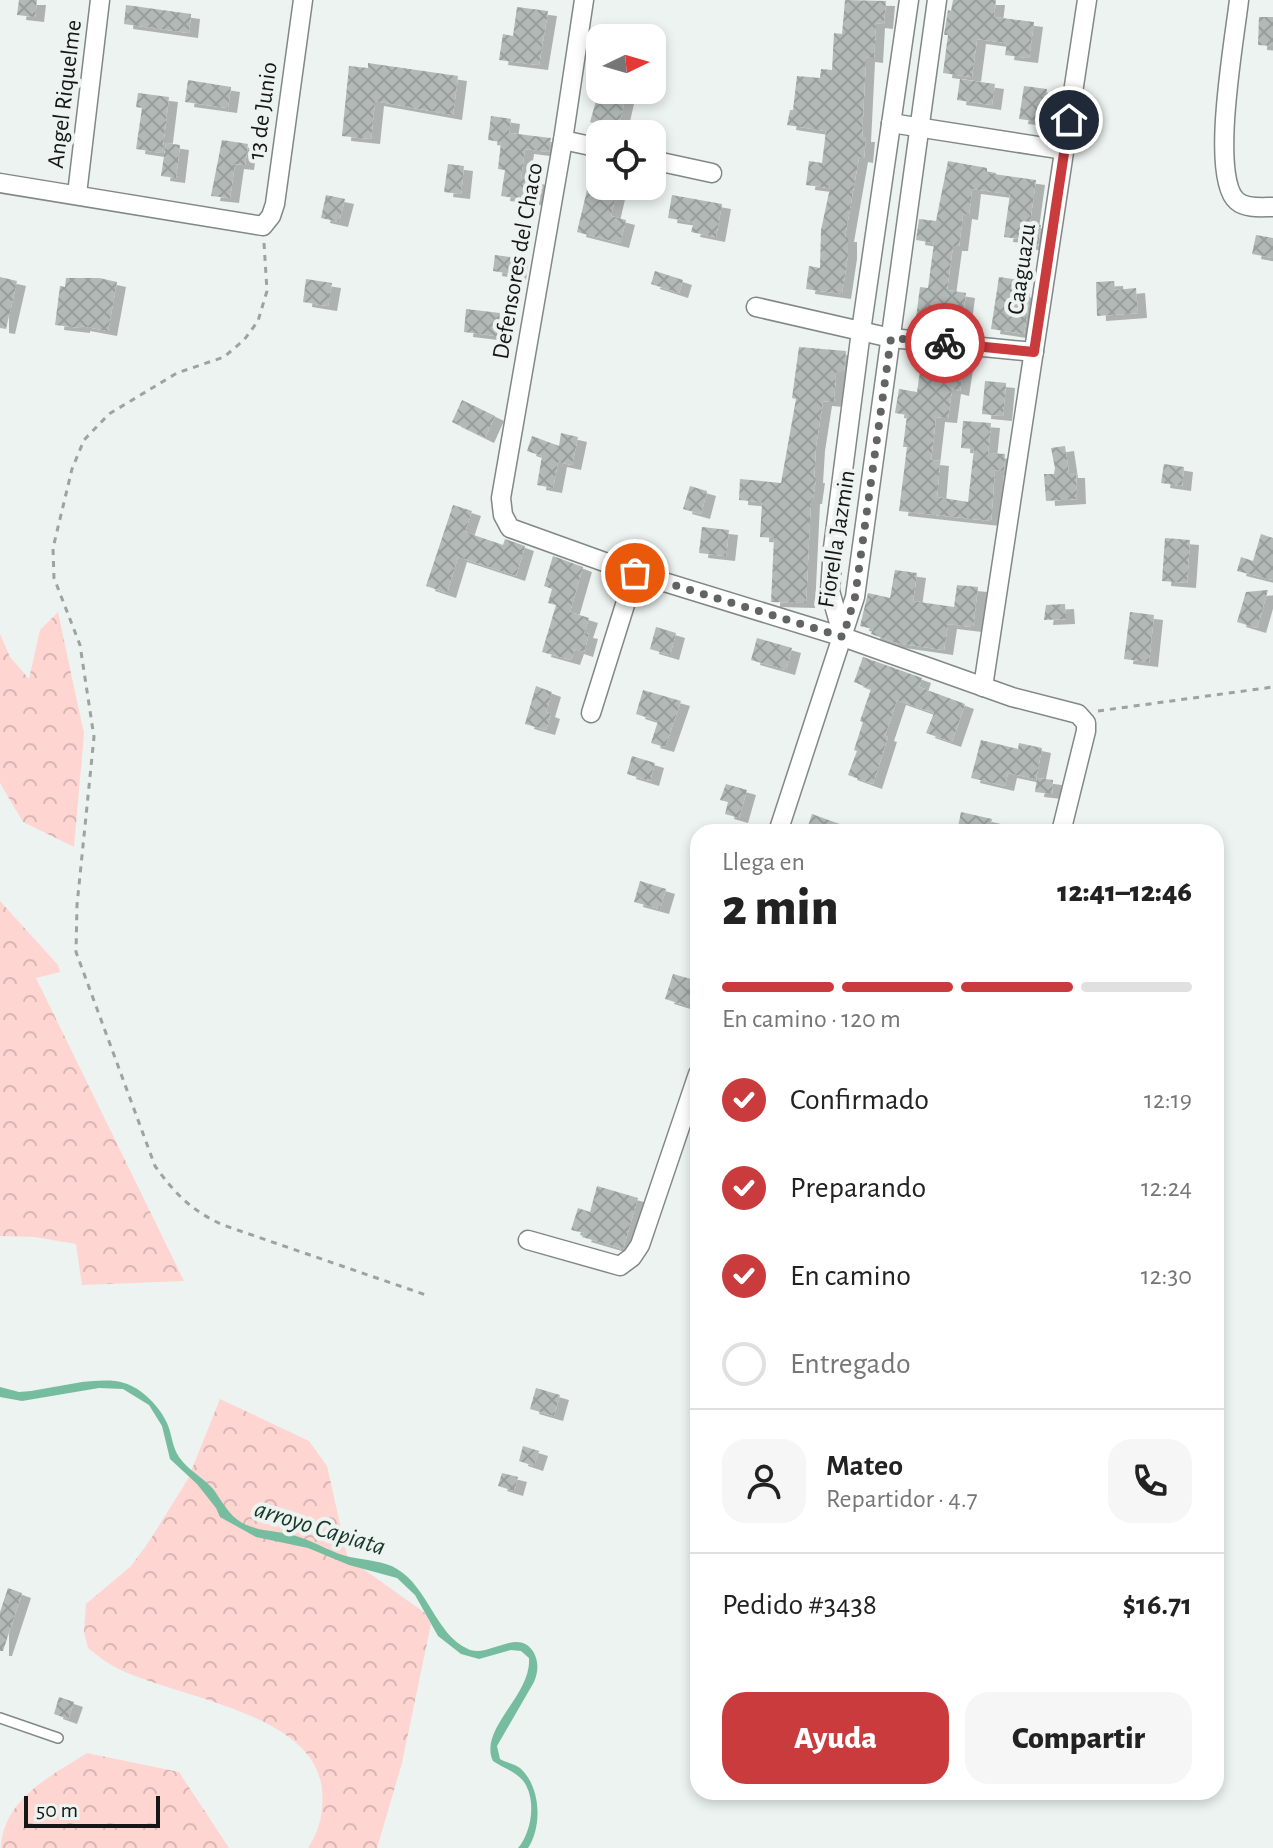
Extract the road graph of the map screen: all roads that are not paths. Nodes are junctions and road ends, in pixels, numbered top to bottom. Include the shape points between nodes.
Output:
1 (100, 0) edge
2 (303, 0) edge
3 (584, 0) edge
4 (909, 0) edge
5 (937, 0) edge
6 (1087, 0) edge
7 (1239, 0) edge
8 (891, 123) junction
9 (920, 127) junction
10 (563, 140) junction
11 (586, 145) edge
12 (1064, 150) junction
13 (666, 163) edge
14 (712, 173) dead end
15 (0, 183) edge
16 (77, 194) junction
17 (1273, 207) edge
18 (756, 307) dead end
19 (861, 331) junction
20 (891, 338) junction
21 (1034, 352) junction
22 (635, 573) junction
23 (843, 637) junction
24 (983, 687) junction
25 (591, 713) dead end
26 (781, 824) edge
27 (1063, 824) edge
28 (690, 1098) edge
29 (528, 1240) dead end
30 (0, 1718) edge
31 (58, 1738) dead end

1 - 16 street, Angel Riquelme
2 - 16 street, 13 de Junio via 275,204 263,226
3 - 10 street, Defensores del Chaco
4 - 8 street, Fiorella Jazmin
5 - 9 street, Fiorella Jazmin
6 - 12 street, Caaguazu
7 - 17 street via 1223,137 1225,169 1236,200
8 - 9 street
8 - 19 street, Fiorella Jazmin
9 - 12 street
9 - 20 street, Fiorella Jazmin
10 - 11 street
10 - 22 street, Defensores del Chaco via 501,498 503,515 510,528
12 - 21 street, Caaguazu
13 - 14 street
15 - 16 street
18 - 19 street
19 - 20 street
19 - 23 street, Fiorella Jazmin via 830,591
20 - 21 street
20 - 23 street, Fiorella Jazmin via 855,597
21 - 24 street, Caaguazu
22 - 23 street
22 - 25 street
23 - 24 street
23 - 26 street
24 - 27 street via 1078,714 1086,723
28 - 29 street via 632,1257 620,1266
30 - 31 lane

